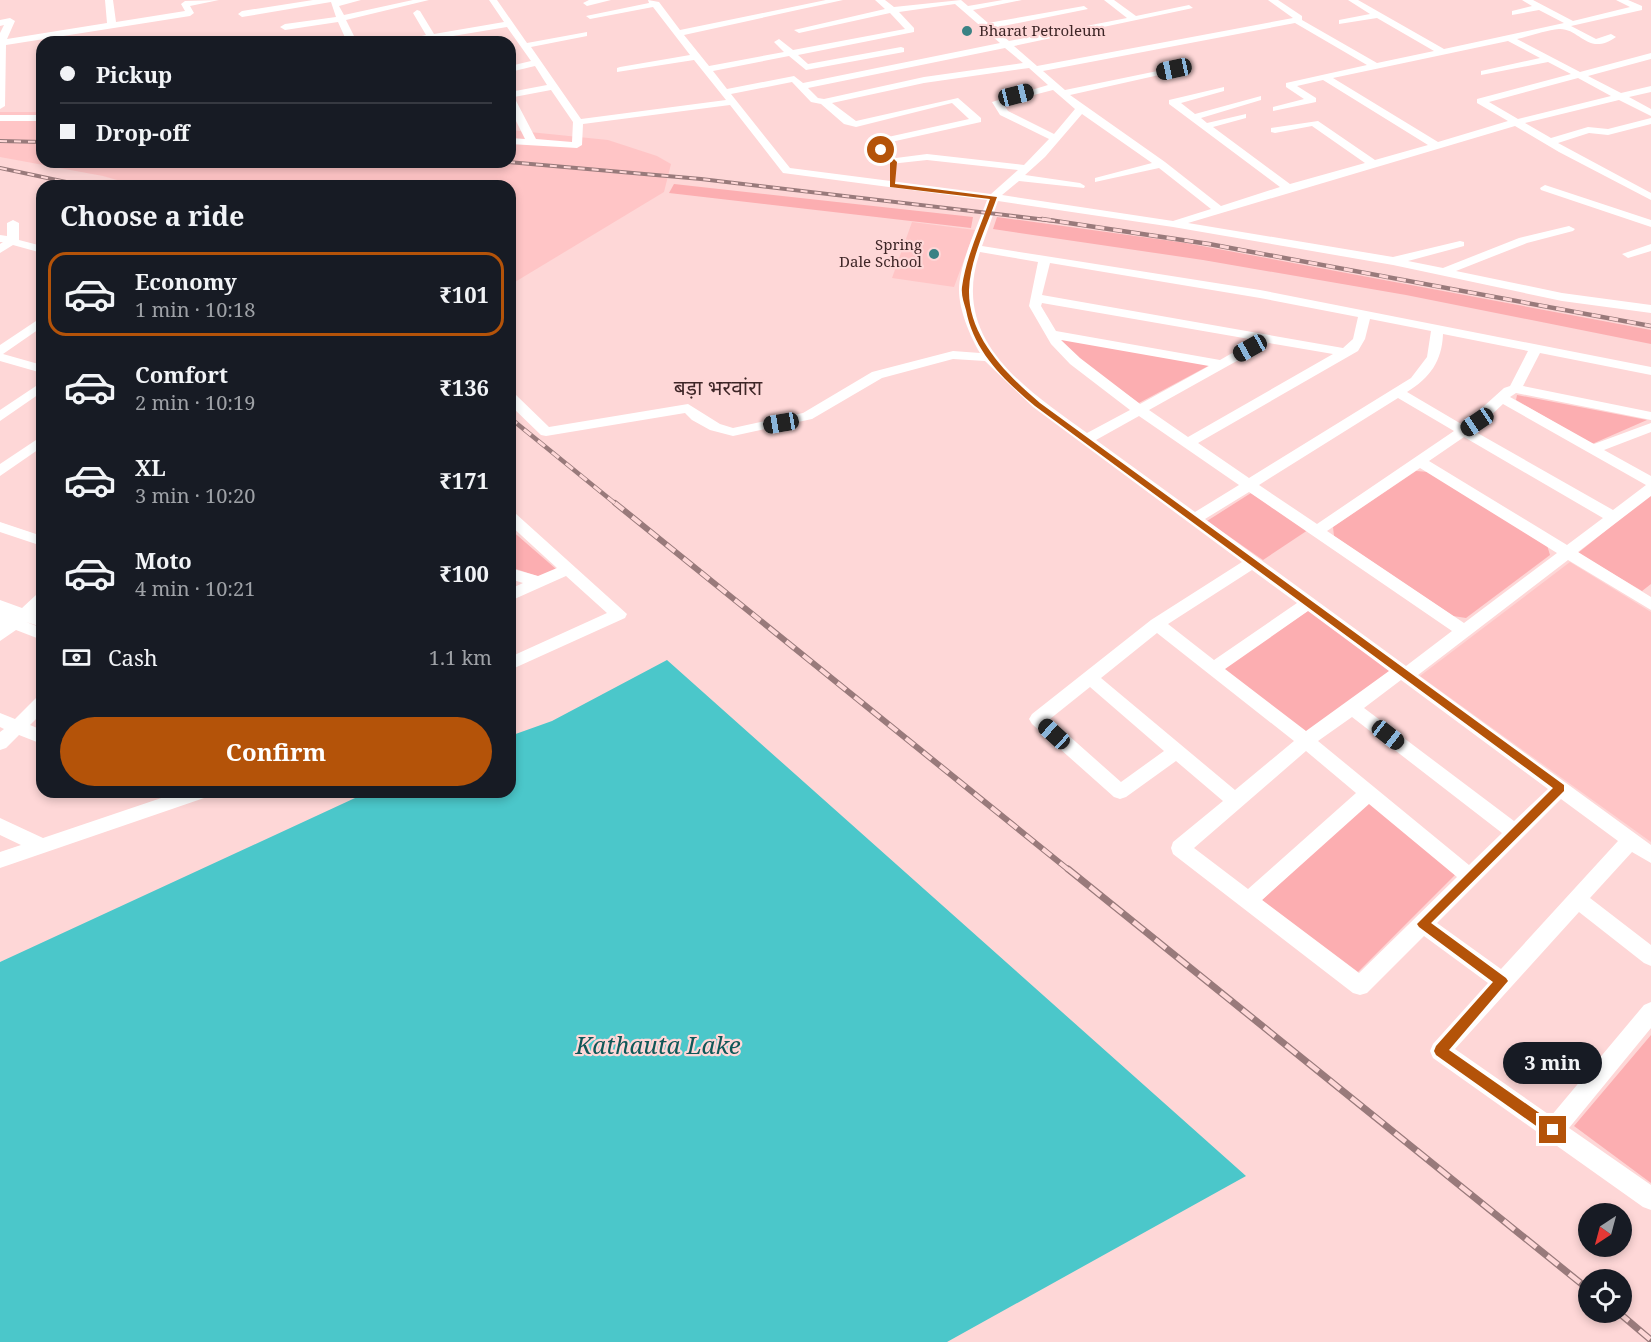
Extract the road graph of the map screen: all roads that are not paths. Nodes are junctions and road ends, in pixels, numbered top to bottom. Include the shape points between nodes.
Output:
1 (109, 0) edge
2 (215, 0) edge
3 (255, 0) edge
4 (357, 0) edge
5 (425, 0) edge
6 (493, 0) edge
7 (607, 0) edge
8 (839, 0) edge
9 (879, 0) edge
10 (1018, 0) edge
11 (1108, 0) edge
12 (1272, 0) edge
13 (1352, 0) edge
14 (1526, 0) edge
15 (1620, 0) edge
16 (332, 1) edge
17 (654, 2) edge
18 (396, 3) edge
19 (586, 3) dead end
20 (960, 3) edge
21 (1541, 7) junction
22 (1189, 8) dead end
23 (1639, 8) junction
24 (1650, 8) edge
25 (1084, 9) dead end
26 (892, 10) junction
27 (259, 11) junction
28 (1515, 13) dead end
29 (242, 14) dead end
30 (417, 14) dead end
31 (1379, 15) junction
32 (590, 16) dead end
33 (339, 18) junction
34 (1134, 19) junction
35 (1296, 20) junction
36 (1342, 22) dead end
37 (0, 23) edge
38 (509, 24) junction
39 (1568, 25) junction
40 (112, 26) junction
41 (285, 27) dead end
42 (988, 27) junction
43 (799, 30) dead end
44 (679, 33) junction
45 (584, 34) dead end
46 (47, 36) edge
47 (349, 36) edge
48 (431, 36) edge
49 (438, 36) edge
50 (36, 38) edge
51 (1509, 38) junction
52 (1611, 38) dead end
53 (779, 42) dead end
54 (1, 43) edge
55 (516, 43) edge
56 (522, 43) junction
57 (1010, 45) junction
58 (901, 50) dead end
59 (1129, 50) junction
60 (1442, 52) junction
61 (791, 53) junction
62 (698, 56) junction
63 (1651, 56) edge
64 (1549, 59) junction
65 (537, 63) junction
66 (1376, 66) junction
67 (1035, 67) junction
68 (516, 68) edge
69 (806, 68) junction
70 (708, 69) junction
71 (1174, 69) dead end
72 (620, 70) dead end
73 (1158, 72) junction
74 (1484, 73) dead end
75 (1578, 74) junction
76 (1324, 76) junction
77 (798, 82) junction
78 (553, 87) junction
79 (1059, 89) junction
80 (1221, 89) dead end
81 (1651, 89) edge
82 (726, 92) junction
83 (516, 96) edge
84 (1620, 96) junction
85 (1258, 98) dead end
86 (735, 102) junction
87 (824, 102) junction
88 (0, 106) edge
89 (516, 109) edge
90 (1081, 109) junction
91 (1277, 109) dead end
92 (1649, 110) edge
93 (1242, 116) dead end
94 (991, 117) junction
95 (1194, 117) junction
96 (0, 118) edge
97 (36, 118) edge
98 (1651, 121) edge
99 (578, 122) junction
100 (1516, 122) junction
101 (856, 124) junction
102 (1206, 126) junction
103 (1275, 130) dead end
104 (1055, 138) junction
105 (516, 141) edge
106 (1549, 141) junction
107 (532, 142) junction
108 (874, 143) junction
109 (1437, 146) junction
110 (894, 162) junction
111 (1161, 164) junction
112 (1373, 164) junction
113 (1021, 172) junction
114 (1099, 180) dead end
115 (892, 186) junction
116 (1080, 186) dead end
117 (1288, 188) junction
118 (1545, 188) dead end
119 (994, 197) junction
120 (1651, 197) edge
121 (1218, 209) junction
122 (0, 218) edge
123 (1173, 224) junction
124 (1651, 224) edge
125 (0, 226) edge
126 (1569, 228) dead end
127 (13, 231) junction
128 (0, 237) edge
129 (1460, 244) dead end
130 (36, 246) edge
131 (975, 248) junction
132 (1651, 248) edge
133 (0, 250) edge
134 (1628, 254) dead end
135 (1045, 259) junction
136 (1394, 261) junction
137 (1443, 272) junction
138 (1036, 298) junction
139 (1651, 309) edge
140 (1365, 314) junction
141 (36, 325) edge
142 (1437, 328) junction
143 (1051, 334) junction
144 (1265, 340) junction
145 (1536, 348) junction
146 (0, 351) edge
147 (1342, 352) junction
148 (0, 357) edge
149 (990, 357) junction
150 (1220, 364) junction
151 (36, 367) edge
152 (1651, 371) edge
153 (36, 390) edge
154 (1515, 390) junction
155 (1398, 393) junction
156 (1502, 398) junction
157 (516, 403) edge
158 (1139, 410) junction
159 (1, 416) edge
160 (1651, 425) edge
161 (1463, 431) junction
162 (1086, 440) junction
163 (1188, 443) junction
164 (36, 444) edge
165 (1593, 449) junction
166 (1419, 461) junction
167 (0, 471) edge
168 (1651, 482) edge
169 (1249, 485) junction
170 (1651, 489) edge
171 (1612, 518) junction
172 (1194, 519) junction
173 (516, 523) edge
174 (0, 527) edge
175 (1318, 530) junction
176 (36, 536) edge
177 (1567, 552) junction
178 (1253, 562) junction
179 (568, 569) junction
180 (516, 575) edge
181 (538, 582) junction
182 (516, 592) edge
183 (1649, 599) edge
184 (36, 603) edge
185 (1309, 603) junction
186 (0, 606) edge
187 (13, 619) edge
188 (36, 621) edge
189 (1157, 624) junction
190 (36, 631) edge
191 (1464, 631) junction
192 (0, 635) edge
193 (516, 661) edge
194 (1214, 669) junction
195 (1404, 673) junction
196 (1090, 678) junction
197 (1352, 708) junction
198 (36, 709) edge
199 (0, 720) edge
200 (17, 727) junction
201 (36, 735) edge
202 (1306, 741) junction
203 (0, 743) edge
204 (1176, 751) junction
205 (1560, 788) junction
206 (1369, 793) junction
207 (176, 798) edge
208 (1235, 801) junction
209 (0, 826) edge
210 (1515, 832) junction
211 (1631, 840) junction
212 (42, 846) junction
213 (1651, 855) edge
214 (0, 860) edge
215 (1470, 877) junction
216 (1577, 899) junction
217 (1249, 900) junction
218 (1423, 924) junction
219 (1651, 957) edge
220 (1502, 981) junction
221 (1651, 1012) edge
222 (1553, 1130) junction
223 (1651, 1199) edge

1 - 40 street
2 - 40 street via 185,4 190,13
3 - 27 street
4 - 16 street
5 - 18 street
6 - 38 street
7 - 19 street
8 - 44 street
9 - 26 street
10 - 20 street
11 - 34 street
12 - 35 street via 1299,18
13 - 31 street
14 - 21 street
15 - 23 street
16 - 27 street
16 - 33 street
17 - 32 street
17 - 44 street
18 - 33 street
20 - 26 street
20 - 42 street
21 - 28 street
21 - 39 street
22 - 34 street
23 - 24 street
23 - 39 street
25 - 42 street
26 - 43 street
26 - 61 street via 911,30
27 - 29 street
30 - 48 street
31 - 36 street
31 - 60 street
33 - 41 street
33 - 47 street
34 - 57 street
35 - 59 street
35 - 66 street
37 - 54 street via 10,21
38 - 49 street
38 - 56 street
39 - 51 street
39 - 52 street via 1595,42
40 - 46 street
42 - 57 street
44 - 62 street
45 - 56 street
50 - 54 street
51 - 60 street
51 - 64 street
53 - 61 street
54 - 88 street
55 - 56 street
56 - 65 street
57 - 67 street
57 - 77 street
58 - 69 street
59 - 67 street
59 - 73 street
60 - 66 street
61 - 69 street
61 - 70 street
62 - 70 street
62 - 72 street
63 - 75 street
64 - 74 street
64 - 75 street
65 - 68 street
65 - 78 street
66 - 76 street
67 - 79 street
67 - 87 street via 924,80
69 - 77 street via 794,73
70 - 82 street
71 - 73 street
73 - 79 street
75 - 84 street
75 - 100 street via 1481,100
76 - 91 street via 1289,85 1312,100
76 - 109 street
77 - 82 street
77 - 87 street via 815,100
78 - 83 street
78 - 99 street
79 - 90 street
79 - 94 street via 998,102
80 - 95 street via 1173,102
81 - 84 street
82 - 86 street
84 - 92 street
84 - 100 street
85 - 95 street
86 - 99 street
86 - 115 street via 787,171
87 - 101 street
89 - 107 street
90 - 104 street
90 - 111 street
93 - 102 street
94 - 101 street via 954,100
94 - 104 street
94 - 108 street
95 - 102 street
96 - 97 street
98 - 106 street via 1608,132 1588,130
99 - 107 street via 577,145
100 - 106 street
100 - 109 street
101 - 108 street
102 - 117 street
103 - 112 street via 1314,123
104 - 113 street
105 - 107 street
106 - 120 street
108 - 110 street
109 - 112 street
110 - 113 street via 927,157
110 - 115 street
111 - 114 street
111 - 121 street
112 - 117 street
113 - 116 street
113 - 119 street
115 - 119 street
117 - 121 street
118 - 124 street
119 - 123 street
119 - 131 street
121 - 123 street
122 - 127 street
123 - 136 street
125 - 127 street
126 - 137 street via 1523,240
127 - 128 street
127 - 130 street
127 - 133 street
129 - 136 street
131 - 135 street
131 - 149 street via 965,290 971,317
132 - 134 street
135 - 138 street
135 - 140 street
136 - 137 street
137 - 139 street via 1562,297
138 - 143 street via 1035,306
138 - 144 street
140 - 142 street
140 - 147 street via 1359,339 1353,348
141 - 146 street
142 - 145 street
142 - 155 street via 1431,366
143 - 150 street
143 - 158 street via 1075,361
144 - 147 street
144 - 150 street
145 - 152 street
145 - 154 street
147 - 163 street
148 - 151 street
149 - 157 street via 953,355 877,375 807,416 733,432 715,427 688,408 546,432
149 - 162 street via 1014,384
150 - 158 street
153 - 159 street
154 - 156 street
154 - 160 street
155 - 161 street
155 - 169 street
156 - 161 street
156 - 165 street
158 - 162 street
158 - 163 street
160 - 165 street
161 - 166 street
161 - 171 street
162 - 172 street
163 - 169 street
164 - 167 street
165 - 168 street
166 - 175 street
166 - 177 street
169 - 172 street
169 - 175 street
170 - 171 street
171 - 177 street
172 - 178 street
173 - 179 street
174 - 176 street
175 - 191 street
177 - 183 street
177 - 191 street
178 - 185 street
178 - 189 street
179 - 181 street
179 - 193 street via 619,614
180 - 181 street
181 - 182 street
184 - 187 street
185 - 194 street
185 - 195 street
186 - 187 street
187 - 188 street
187 - 190 street
187 - 192 street
189 - 194 street
189 - 196 street
191 - 195 street
194 - 202 street
195 - 197 street
195 - 205 street
196 - 204 street
196 - 204 street via 1038,719 1120,792
197 - 202 street
197 - 210 street
198 - 200 street
199 - 200 street
200 - 201 street
200 - 203 street
202 - 206 street
202 - 208 street
204 - 208 street
205 - 210 street
205 - 211 street
206 - 215 street
206 - 217 street
207 - 212 street
208 - 217 street via 1180,848
209 - 212 street
210 - 215 street
211 - 213 street
211 - 216 street
212 - 214 street
215 - 218 street
216 - 219 street
216 - 220 street
217 - 218 street via 1360,986
218 - 220 street
220 - 222 street via 1440,1051
221 - 222 street
222 - 223 street

